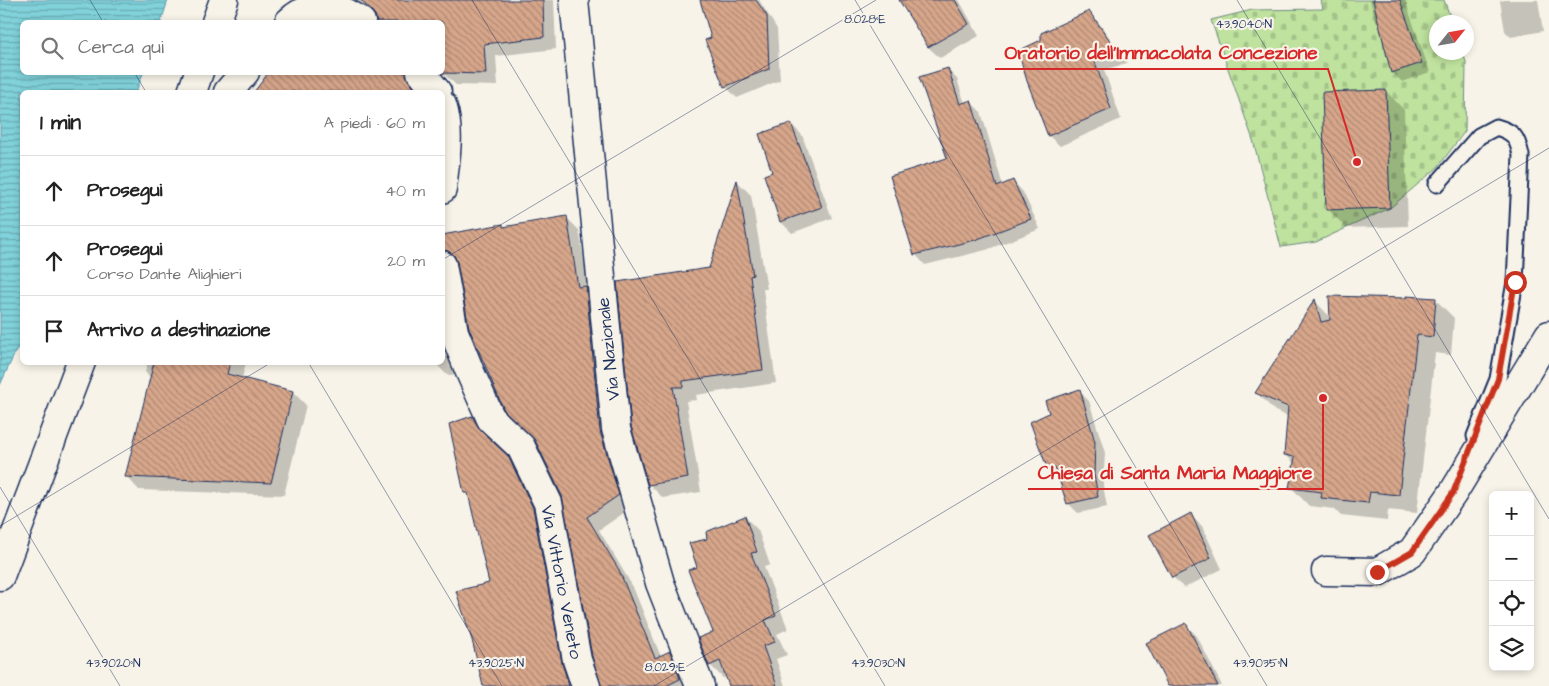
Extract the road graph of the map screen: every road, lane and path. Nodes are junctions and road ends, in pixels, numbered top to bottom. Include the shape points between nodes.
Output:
1 (224, 0) edge
2 (574, 0) edge
3 (217, 20) edge
4 (291, 20) edge
5 (358, 20) edge
6 (198, 75) edge
7 (242, 75) edge
8 (423, 75) edge
9 (193, 90) edge
10 (230, 90) edge
11 (435, 90) edge
12 (445, 116) edge
13 (445, 159) edge
14 (1437, 184) dead end
15 (445, 282) edge
16 (1549, 335) edge
17 (80, 365) edge
18 (1453, 493) junction
19 (1326, 571) dead end
20 (0, 576) edge
21 (586, 686) edge
22 (700, 686) edge

1 - 3 street
2 - 22 street, Via Nazionale via 616,429 660,583
4 - 5 street via 302,11 328,5 340,8
6 - 9 street
7 - 10 street
8 - 11 street
12 - 13 street
14 - 18 lane via 1479,136 1496,127 1509,131 1518,142 1521,155 1515,282 1498,379
15 - 21 street, Via Vittorio Veneto via 454,332 491,419 521,447 548,503 577,660
16 - 18 street
17 - 20 street
18 - 19 street via 1412,552 1377,572

